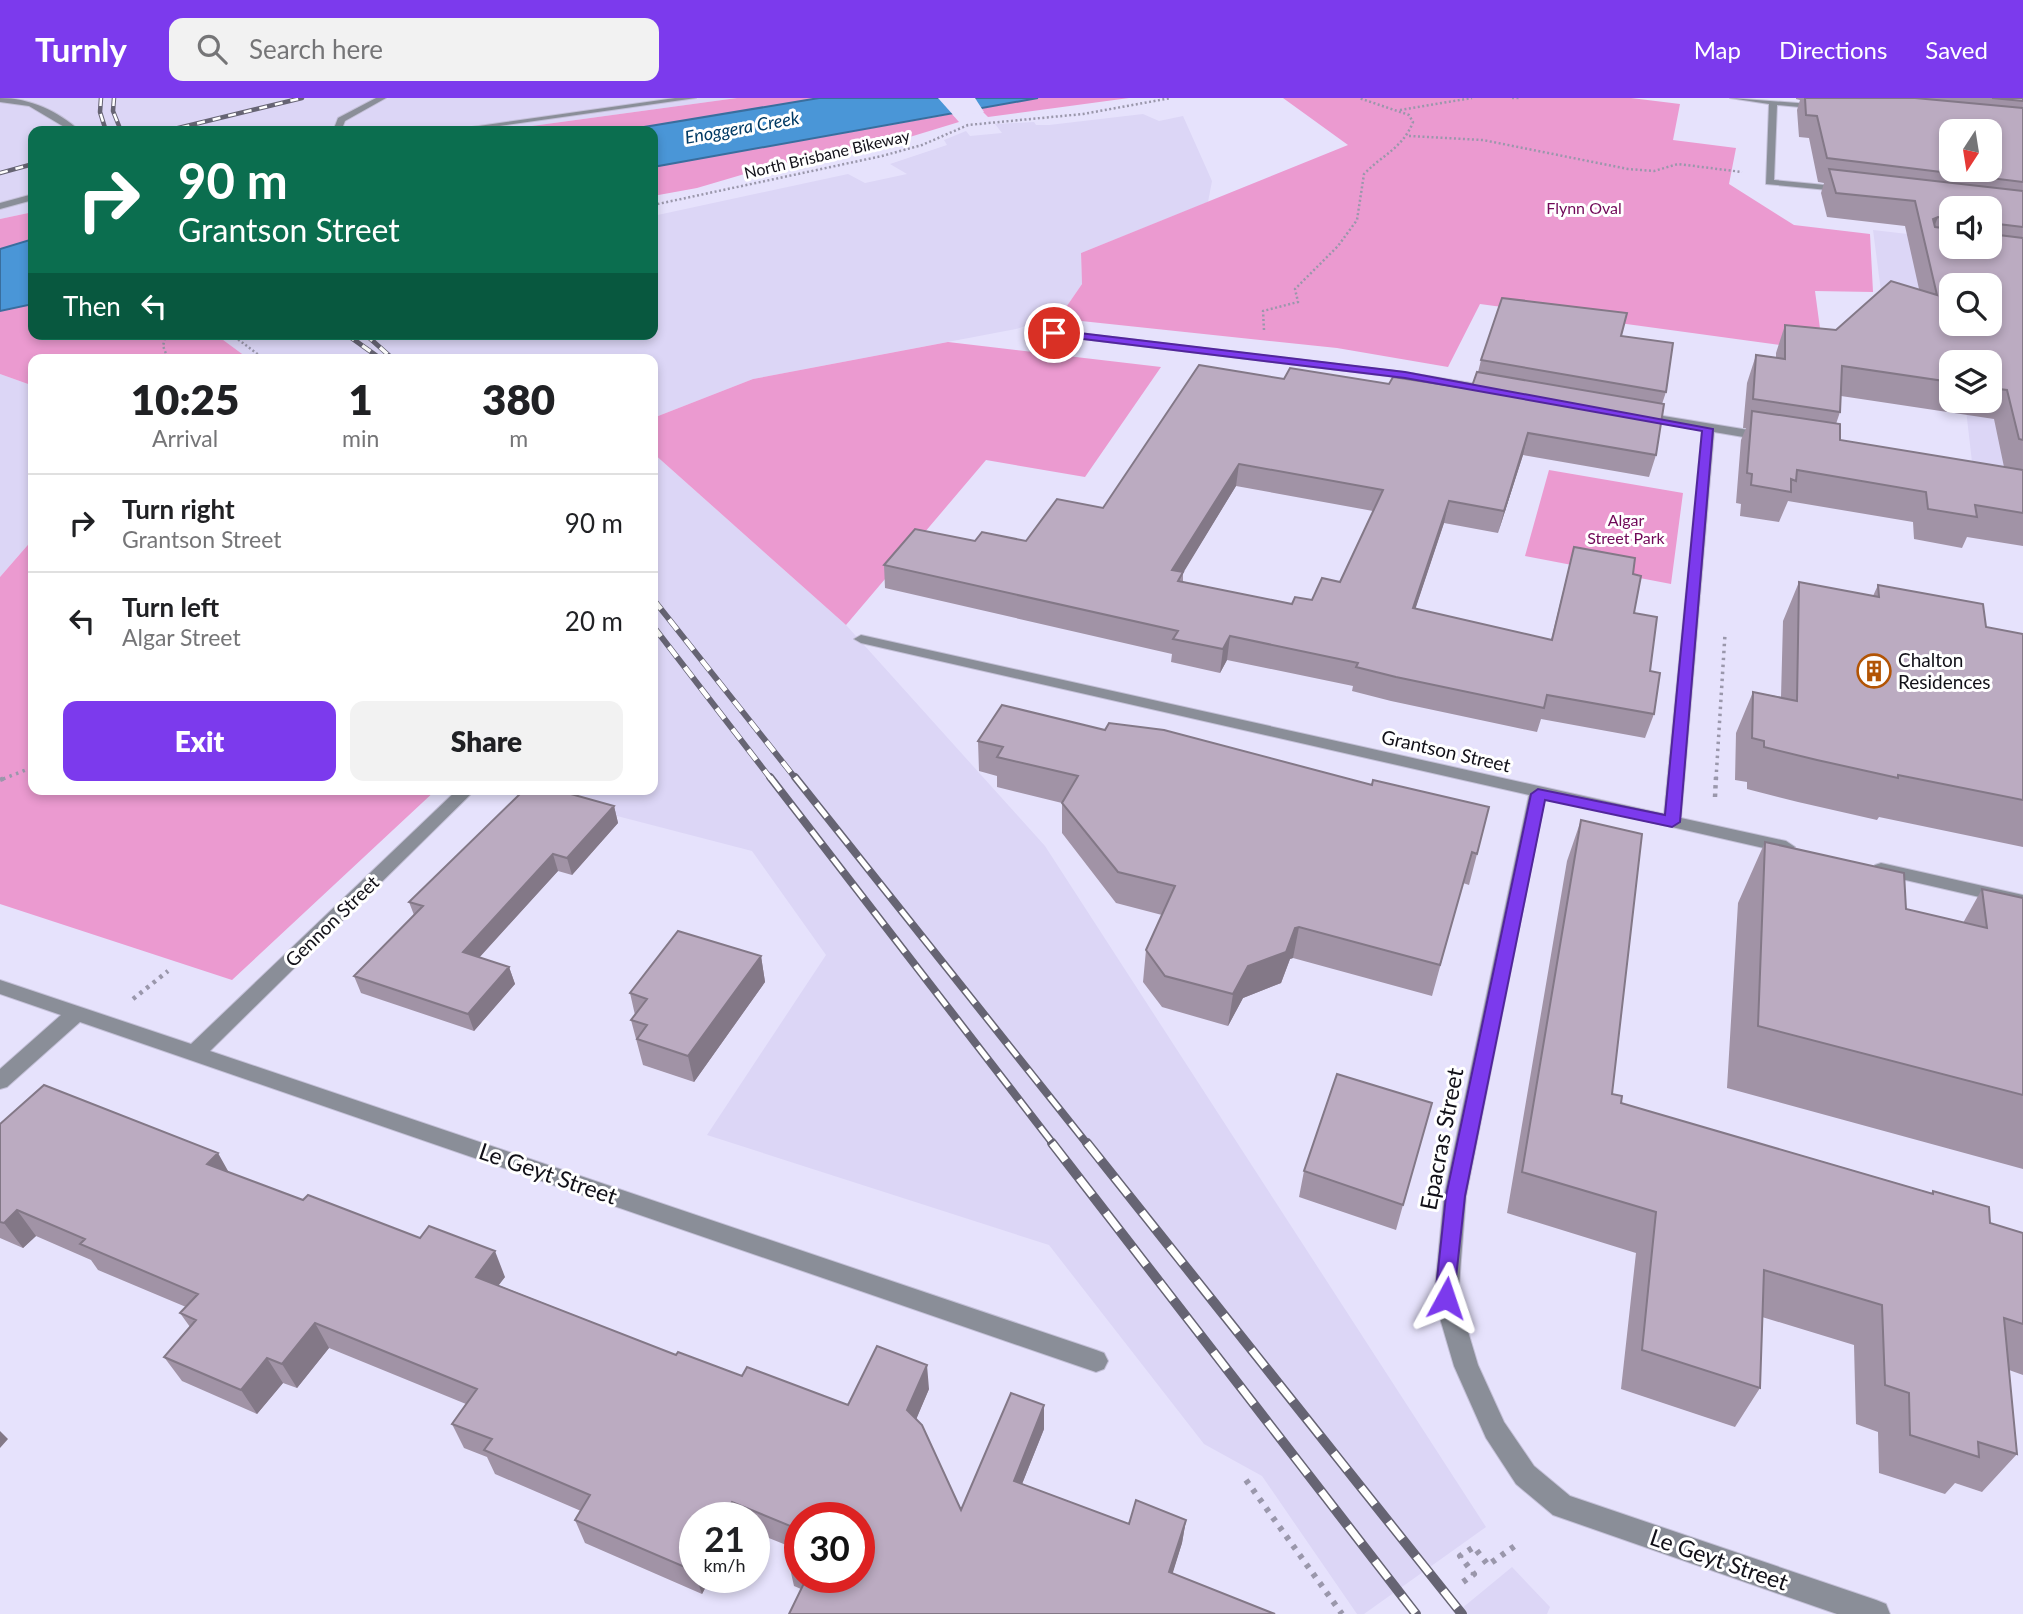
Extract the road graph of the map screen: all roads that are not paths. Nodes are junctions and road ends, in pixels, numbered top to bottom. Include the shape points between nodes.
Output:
1 (382, 98) edge
2 (692, 98) edge
3 (1734, 98) edge
4 (5, 99) edge
5 (1773, 102) junction
6 (1829, 107) edge
7 (69, 126) edge
8 (339, 126) edge
9 (485, 126) edge
10 (1863, 192) edge
11 (28, 198) edge
12 (0, 206) edge
13 (1054, 333) dead end
14 (1512, 393) edge
15 (1631, 415) edge
16 (1708, 429) junction
17 (1779, 439) edge
18 (861, 639) dead end
19 (1538, 794) junction
20 (462, 795) edge
21 (1672, 822) junction
22 (1807, 852) edge
23 (1861, 864) edge
24 (2023, 901) edge
25 (0, 987) edge
26 (77, 1013) junction
27 (195, 1053) junction
28 (0, 1081) edge
29 (1096, 1361) dead end
30 (1562, 1506) joint
31 (1876, 1614) edge

1 - 8 street via 341,120
2 - 9 street
3 - 5 street
4 - 7 street via 42,107
5 - 6 street
5 - 10 street via 1769,182
11 - 12 street
13 - 14 street via 1405,375
15 - 16 street
16 - 17 street
16 - 21 street
18 - 19 street, Grantson Street
19 - 21 street, Grantson Street
19 - 30 street, Epacras Street via 1455,1196 1446,1298 1466,1366 1495,1430 1525,1475
20 - 27 street, Gennon Street
21 - 22 street, Grantson Street
23 - 24 street
25 - 26 street, Le Geyt Street
26 - 27 street, Le Geyt Street
26 - 28 street
27 - 29 street, Le Geyt Street
30 - 31 street, Le Geyt Street

